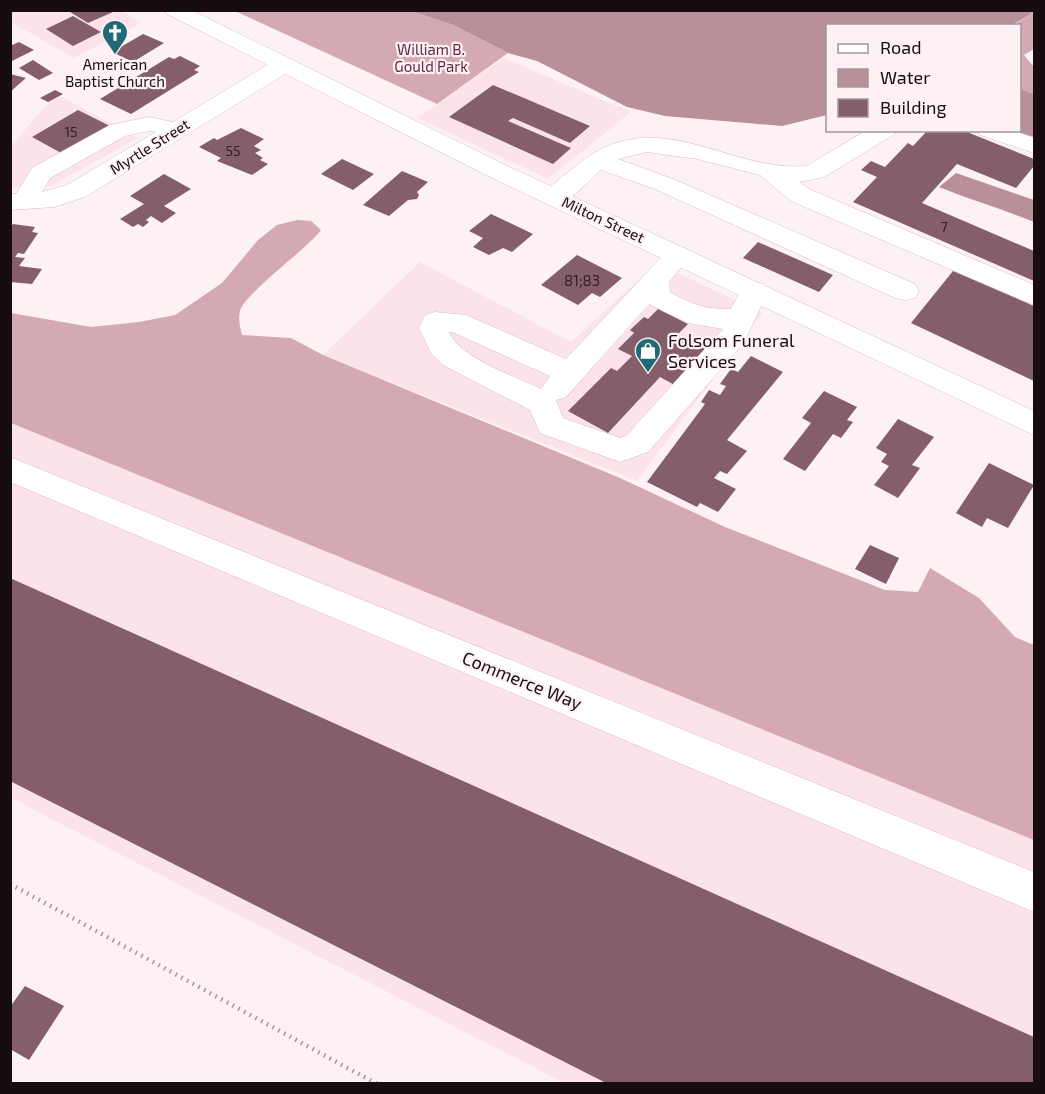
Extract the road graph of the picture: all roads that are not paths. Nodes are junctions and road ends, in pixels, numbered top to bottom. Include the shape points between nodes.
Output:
1 (174, 10) edge
2 (282, 66) junction
3 (882, 132) edge
4 (994, 132) edge
5 (1035, 146) edge
6 (599, 161) junction
7 (768, 170) junction
8 (555, 197) junction
9 (18, 202) edge
10 (678, 255) junction
11 (655, 279) junction
12 (904, 291) dead end
13 (1035, 296) edge
14 (748, 304) junction
15 (570, 373) junction
16 (543, 403) junction
17 (1035, 424) edge
18 (10, 470) edge
19 (1035, 892) edge

1 - 2 street, Milton Street
2 - 8 street, Milton Street
2 - 9 street, Myrtle Street via 178,130 149,124 118,130 41,173
3 - 7 street via 815,172 803,175
4 - 5 street
6 - 7 street via 611,152 647,144
6 - 8 street
6 - 12 street via 664,184
7 - 13 street via 800,195
8 - 10 street, Milton Street
10 - 11 street
10 - 14 street, Milton Street
11 - 14 street via 657,296 694,316 716,320
11 - 15 street
14 - 16 street via 734,336 637,444 621,450 551,425
14 - 17 street, Milton Street
15 - 16 street
15 - 16 street via 474,328 456,322 435,322 437,337 453,358
18 - 19 street, Commerce Way

